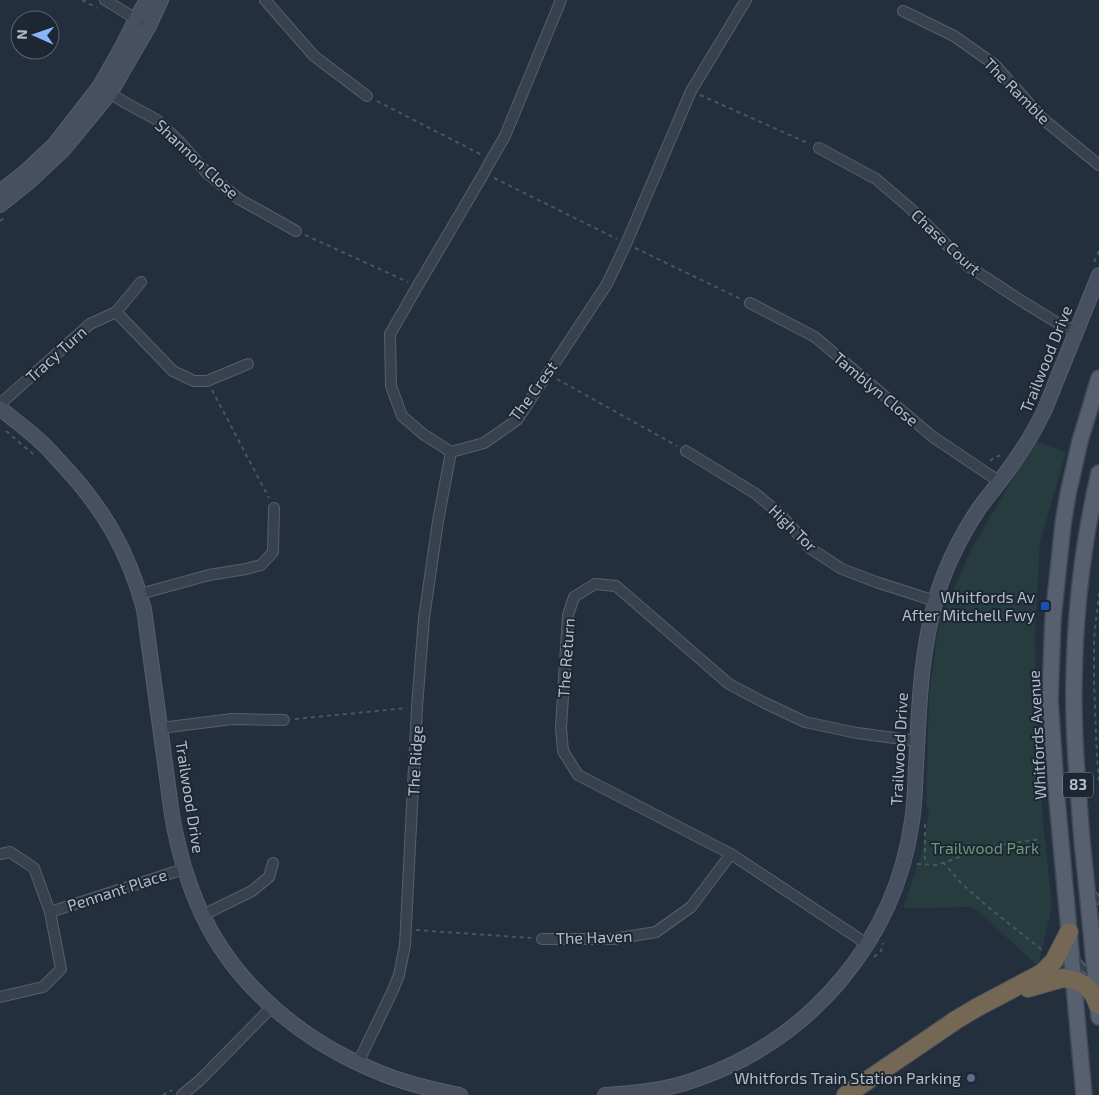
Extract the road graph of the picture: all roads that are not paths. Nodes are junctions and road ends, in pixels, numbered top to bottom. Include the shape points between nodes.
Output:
1 (105, 0) edge
2 (147, 0) edge
3 (161, 0) edge
4 (265, 0) edge
5 (561, 0) edge
6 (746, 0) edge
7 (904, 11) dead end
8 (136, 19) junction
9 (148, 26) junction
10 (105, 90) junction
11 (367, 96) road end
12 (819, 148) road end
13 (1099, 165) edge
14 (0, 192) edge
15 (0, 205) edge
16 (296, 231) road end
17 (1099, 274) edge
18 (141, 282) dead end
19 (750, 303) dead end
20 (116, 312) junction
21 (1077, 330) junction
22 (248, 364) dead end
23 (1099, 378) edge
24 (0, 404) edge
25 (0, 408) edge
26 (686, 451) road end
27 (451, 452) junction
28 (1099, 473) edge
29 (1000, 482) junction
30 (274, 508) road end
31 (140, 594) junction
32 (935, 601) junction
33 (284, 720) road end
34 (161, 728) junction
35 (917, 741) junction
36 (0, 854) edge
37 (731, 854) junction
38 (274, 863) dead end
39 (184, 869) junction
40 (1087, 885) junction
41 (1099, 901) edge
42 (50, 912) junction
43 (202, 915) junction
44 (542, 939) road end
45 (1070, 939) junction
46 (867, 944) junction
47 (1088, 974) edge
48 (0, 997) edge
49 (994, 998) junction
50 (272, 1007) junction
51 (1099, 1012) edge
52 (358, 1063) junction
53 (182, 1095) edge
54 (460, 1095) edge
55 (605, 1095) edge
56 (846, 1095) edge
57 (1084, 1095) edge

1 - 8 street
2 - 8 street
3 - 9 street
4 - 11 street via 314,56
5 - 27 street via 505,136 390,334 392,386 402,416
6 - 27 street, The Crest via 691,90 608,284 517,420 484,443
7 - 13 street, The Ramble via 954,36 995,65 1044,119
8 - 9 street
8 - 10 street
9 - 10 street
10 - 14 street via 55,144
10 - 15 street via 64,149
10 - 16 street, Shannon Close via 157,120 207,173 239,199
12 - 21 street, Chase Court via 876,179 968,266 1064,327
17 - 21 street, Trailwood Drive
18 - 20 street, Tracy Turn
19 - 29 street, Tamblyn Close via 814,337 933,437
20 - 22 street via 173,371 194,381 207,381
20 - 24 street, Tracy Turn via 90,324
21 - 29 street, Trailwood Drive via 1036,428
23 - 45 main road, Whitfords Avenue / 83 via 1080,441 1063,524 1051,654 1052,741
25 - 31 street, Trailwood Drive via 42,443 81,485 124,552
26 - 32 street, High Tor via 756,494 780,514 812,549 842,569
27 - 52 street, The Ridge via 424,618 407,930 394,990
28 - 40 main road, Whitfords Avenue / 83 via 1086,537 1074,660 1076,752
29 - 32 street, Trailwood Drive via 965,530
30 - 31 street via 273,552 261,565
31 - 34 street, Trailwood Drive
32 - 35 street, Trailwood Drive via 923,659
33 - 34 street via 232,719
34 - 39 street, Trailwood Drive via 172,816
35 - 37 street, The Return via 805,722 763,702 729,684 616,586 595,584 574,598 568,614 561,728 563,751 578,775
35 - 46 street, Trailwood Drive via 912,819 904,859 890,900
36 - 42 street, Pennant Place via 10,852 34,868
37 - 44 street, The Haven via 691,907 656,932 613,939
37 - 46 street, The Return
38 - 43 street via 270,876 252,891
39 - 42 street, Pennant Place
39 - 43 street, Trailwood Drive
40 - 41 lane
40 - 47 main road, Whitfords Avenue / 83
42 - 48 street, Pennant Place via 61,969 43,987
43 - 50 street, Trailwood Drive via 233,964
45 - 47 main road, Whitfords Avenue / 83
45 - 49 highway via 1042,973
46 - 55 street, Trailwood Drive via 822,1002 778,1038 752,1054 696,1080 665,1088
47 - 49 highway
47 - 51 highway via 1086,986 1094,995
47 - 57 main road, Whitfords Avenue / 83 via 1076,1006
49 - 56 highway
50 - 52 street, Trailwood Drive via 313,1037
50 - 53 street via 200,1081
52 - 54 street, Trailwood Drive via 410,1083

